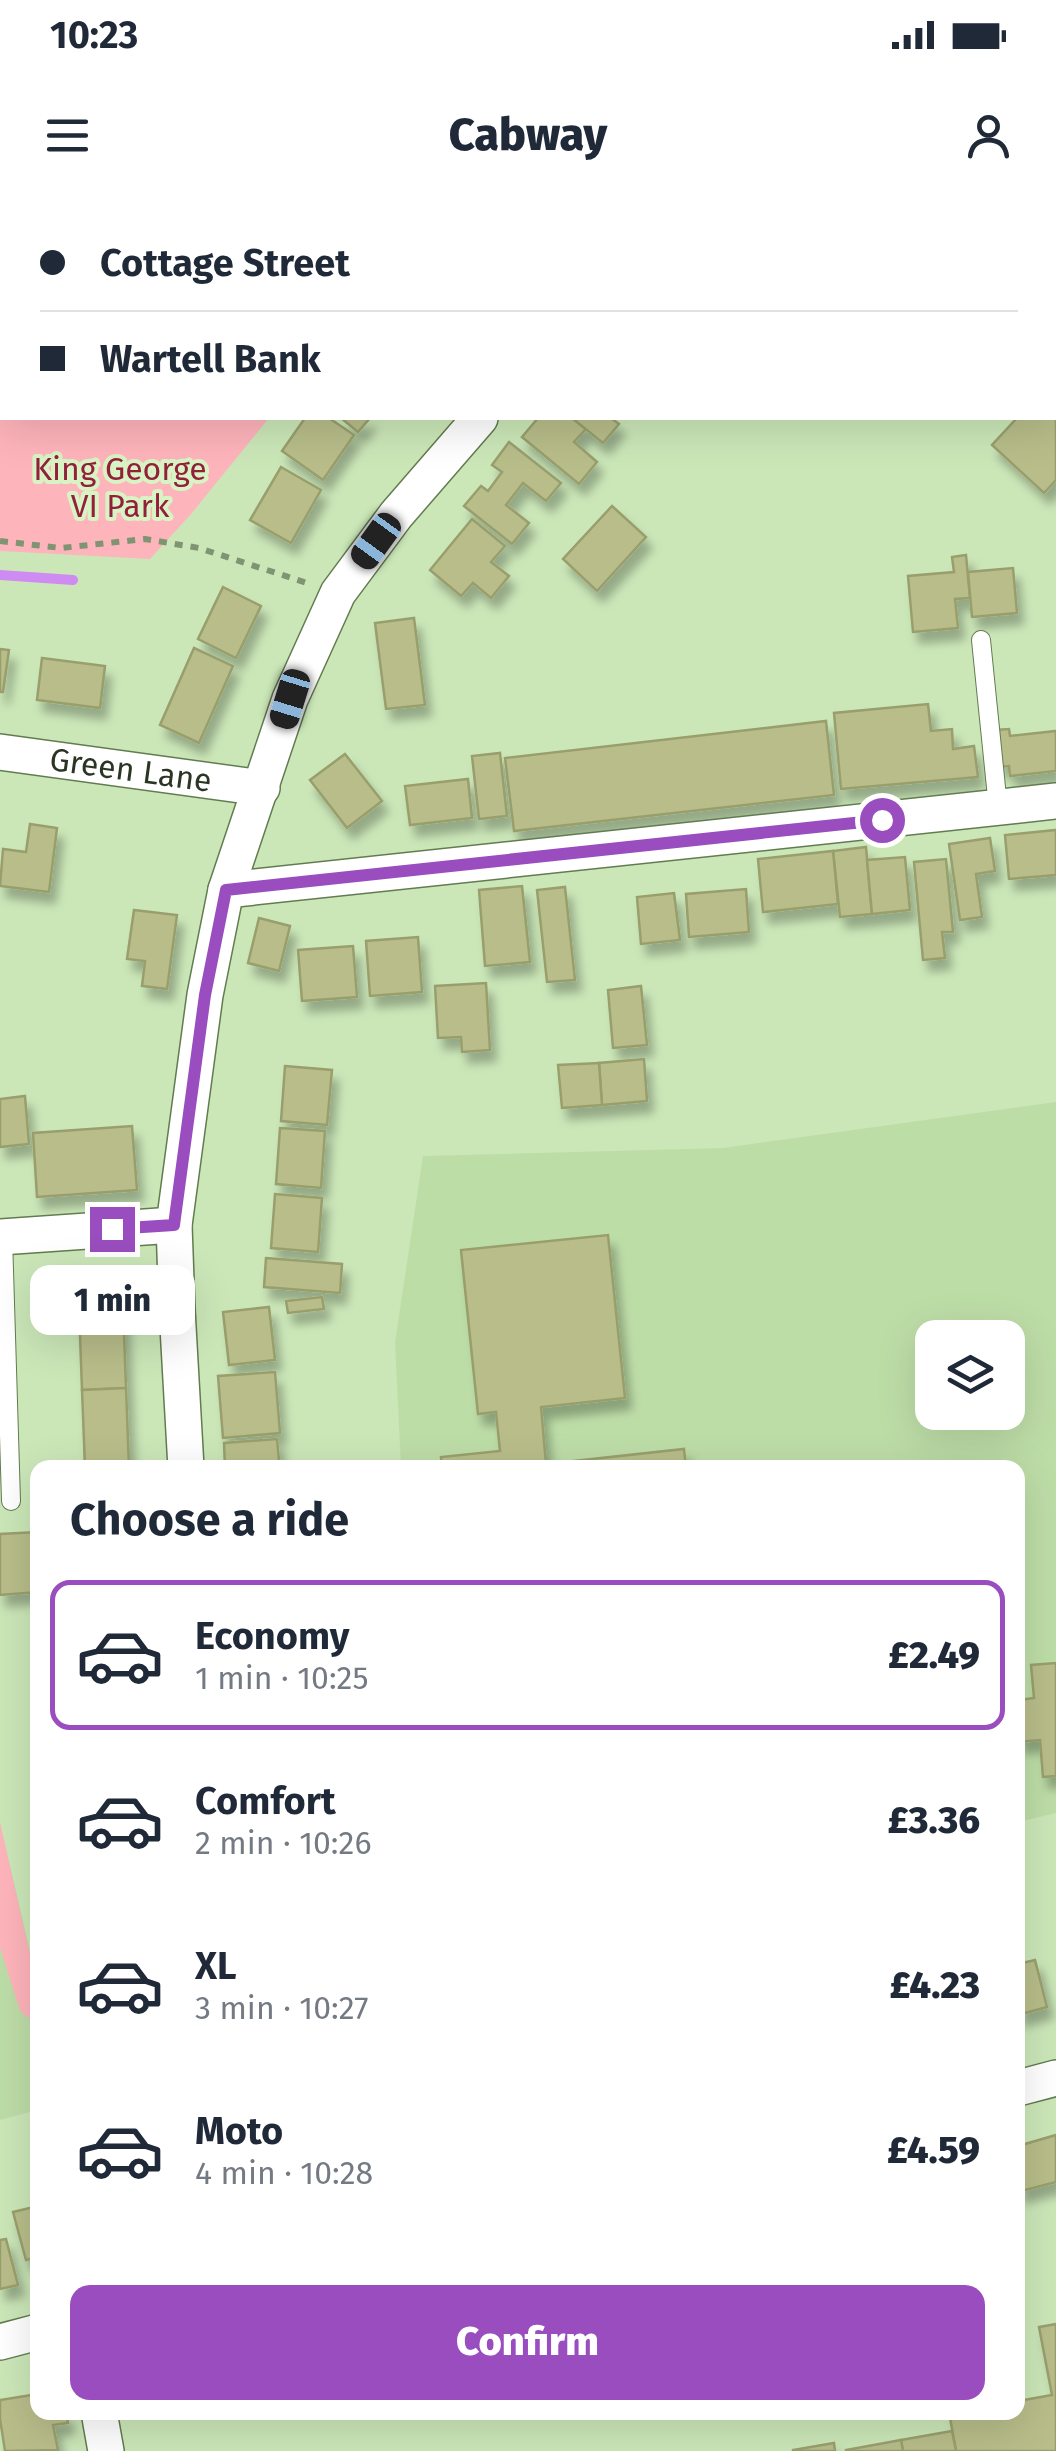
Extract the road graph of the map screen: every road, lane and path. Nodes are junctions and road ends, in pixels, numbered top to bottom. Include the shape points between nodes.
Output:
1 (478, 420) edge
2 (0, 542) edge
3 (338, 594) junction
4 (981, 640) dead end
5 (0, 752) edge
6 (262, 788) junction
7 (1056, 801) edge
8 (998, 807) junction
9 (226, 890) junction
10 (174, 1225) junction
11 (2, 1237) edge
12 (185, 1460) edge
13 (11, 1500) dead end
14 (1056, 2078) edge
15 (1025, 2086) edge
16 (30, 2334) edge
17 (0, 2342) edge
18 (100, 2420) edge
19 (106, 2451) edge

1 - 3 street via 396,514
2 - 3 path via 181,545
3 - 6 street via 290,699
4 - 8 lane
5 - 6 street, Green Lane
6 - 9 street
7 - 8 street
8 - 9 street
9 - 10 street
10 - 11 street
10 - 12 street
11 - 13 lane
14 - 15 street
16 - 17 street
18 - 19 street

